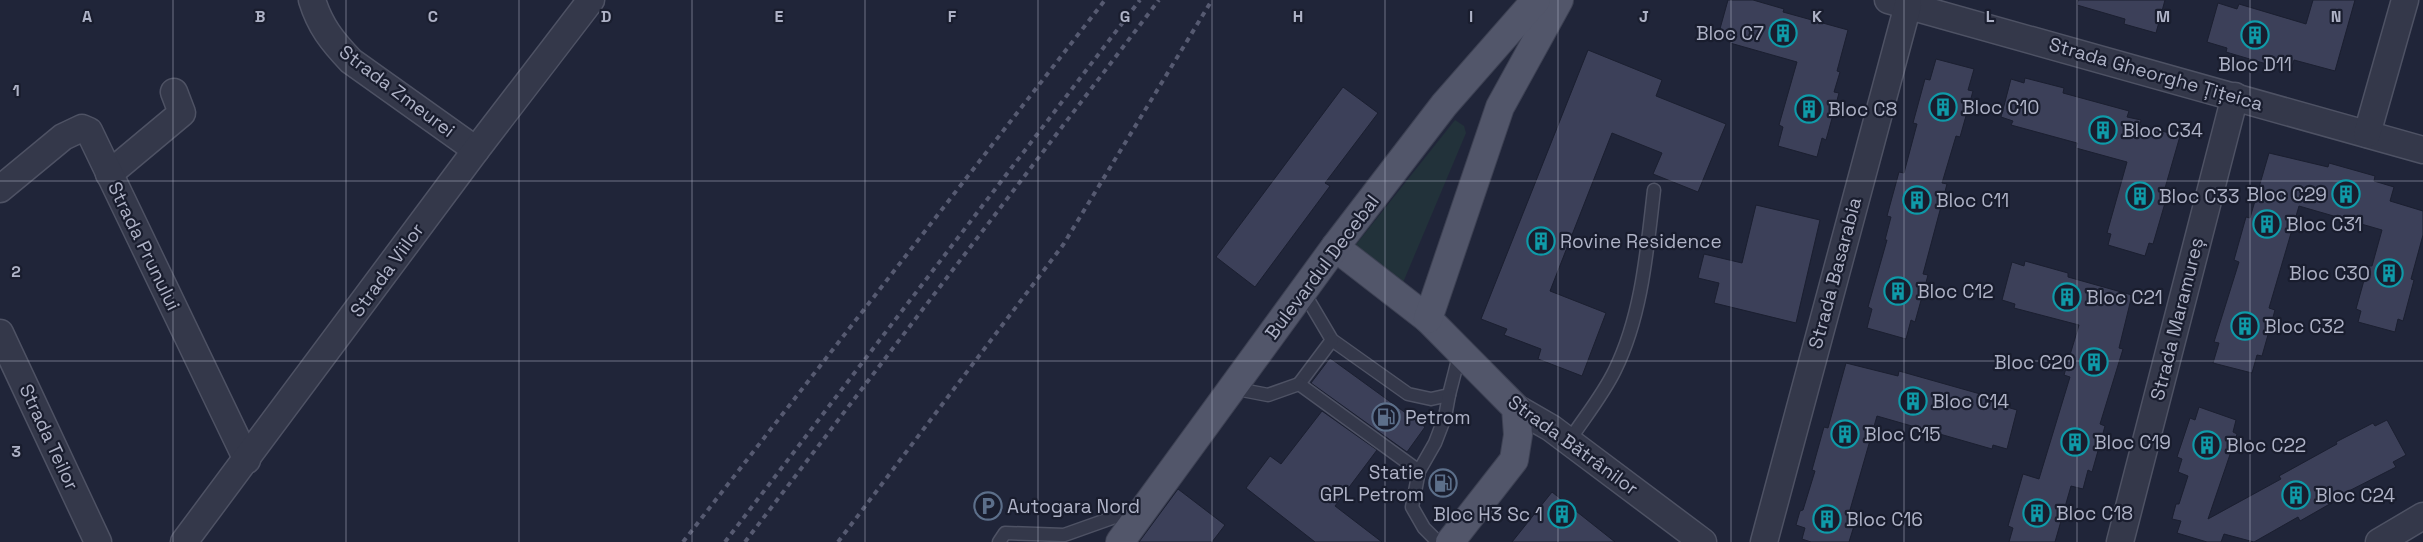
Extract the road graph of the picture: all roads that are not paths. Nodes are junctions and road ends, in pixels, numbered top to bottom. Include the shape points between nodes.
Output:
1 (312, 0) edge
2 (591, 0) edge
3 (1536, 0) edge
4 (1559, 0) edge
5 (2405, 0) edge
6 (1898, 3) edge
7 (174, 92) dead end
8 (2235, 96) junction
9 (2367, 134) junction
10 (476, 150) junction
11 (2423, 150) edge
12 (109, 174) junction
13 (0, 189) edge
14 (1654, 190) dead end
15 (1335, 247) junction
16 (1303, 291) junction
17 (1428, 319) junction
18 (0, 333) edge
19 (1332, 340) junction
20 (1460, 350) junction
21 (1299, 384) junction
22 (1232, 388) junction
23 (1449, 395) junction
24 (1516, 408) junction
25 (1569, 441) junction
26 (247, 460) junction
27 (1419, 471) junction
28 (1147, 505) junction
29 (2423, 516) edge
30 (98, 542) edge
31 (184, 542) edge
32 (999, 542) edge
33 (1120, 542) edge
34 (1438, 542) edge
35 (1450, 542) edge
36 (1703, 542) edge
37 (1764, 542) edge
38 (2120, 542) edge
39 (2379, 542) edge

1 - 10 street, Strada Zmeurei via 318,20 351,61
2 - 10 street, Strada Viilor
3 - 15 main road, Bulevardul Decebal via 1444,105
4 - 17 main road via 1500,107
5 - 9 street
6 - 8 street, Strada Gheorghe Țițeica
6 - 37 street, Strada Basarabia
7 - 12 street via 182,114
8 - 9 street, Strada Gheorghe Țițeica
8 - 38 street, Strada Maramureș
9 - 11 street, Strada Gheorghe Țițeica
10 - 26 street, Strada Viilor
12 - 13 street, Strada Prunului via 89,131 82,128 62,137
12 - 26 street, Strada Prunului
14 - 25 lane via 1641,289 1621,355 1615,371
15 - 16 main road, Bulevardul Decebal
15 - 17 main road, Strada Bătrânilor
16 - 19 lane
16 - 22 main road, Bulevardul Decebal
17 - 20 main road, Strada Bătrânilor
18 - 30 street, Strada Teilor
19 - 21 lane
19 - 23 lane via 1408,394 1431,399
20 - 23 lane
20 - 24 main road, Strada Bătrânilor
21 - 22 lane via 1268,395
21 - 27 lane
22 - 28 main road, Bulevardul Decebal
23 - 27 lane via 1445,417
24 - 25 street, Strada Bătrânilor
24 - 35 main road via 1518,435 1514,460
25 - 36 street, Strada Bătrânilor
26 - 31 street, Strada Viilor
27 - 34 lane via 1412,507 1424,528
28 - 32 lane via 1064,535 1005,533
28 - 33 main road, Bulevardul Decebal
29 - 39 street

